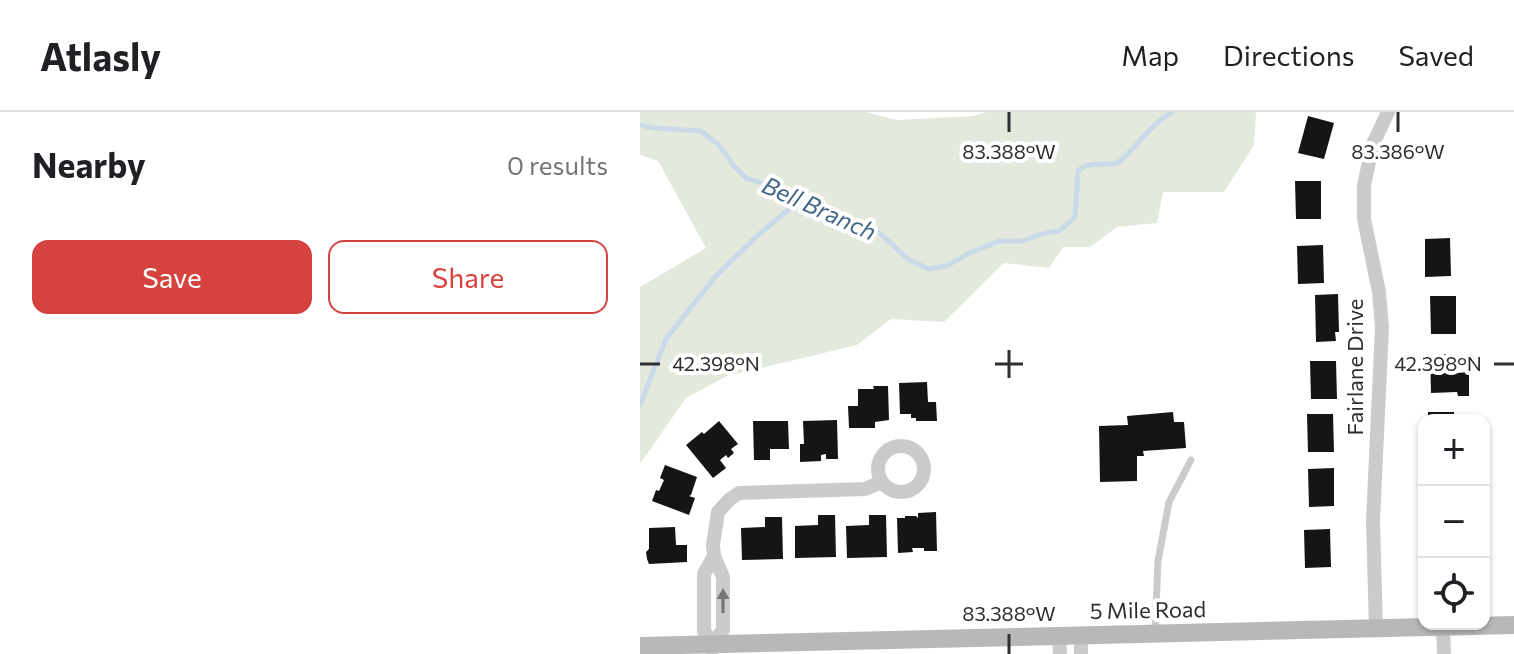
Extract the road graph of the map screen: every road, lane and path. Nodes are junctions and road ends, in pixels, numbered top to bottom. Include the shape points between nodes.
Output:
1 (1388, 112) edge
2 (1191, 460) dead end
3 (882, 482) dead end
4 (1514, 625) edge
5 (1490, 626) edge
6 (1418, 628) edge
7 (1376, 629) junction
8 (1443, 630) edge
9 (1155, 634) junction
10 (1059, 645) edge
11 (1081, 645) edge
12 (640, 646) edge
13 (712, 649) edge
14 (1444, 654) edge

1 - 7 street, Fairlane Drive via 1373,144 1364,185 1364,219 1382,327 1373,521
2 - 9 lane via 1169,502 1158,561
3 - 13 street via 865,489 739,493 730,499 718,512 713,545 723,577 723,630
4 - 5 main road, 5 Mile Road
6 - 7 main road, 5 Mile Road
7 - 9 main road, 5 Mile Road
8 - 14 street
9 - 11 main road, 5 Mile Road
10 - 11 main road, 5 Mile Road
10 - 13 main road, 5 Mile Road
12 - 13 main road, 5 Mile Road

